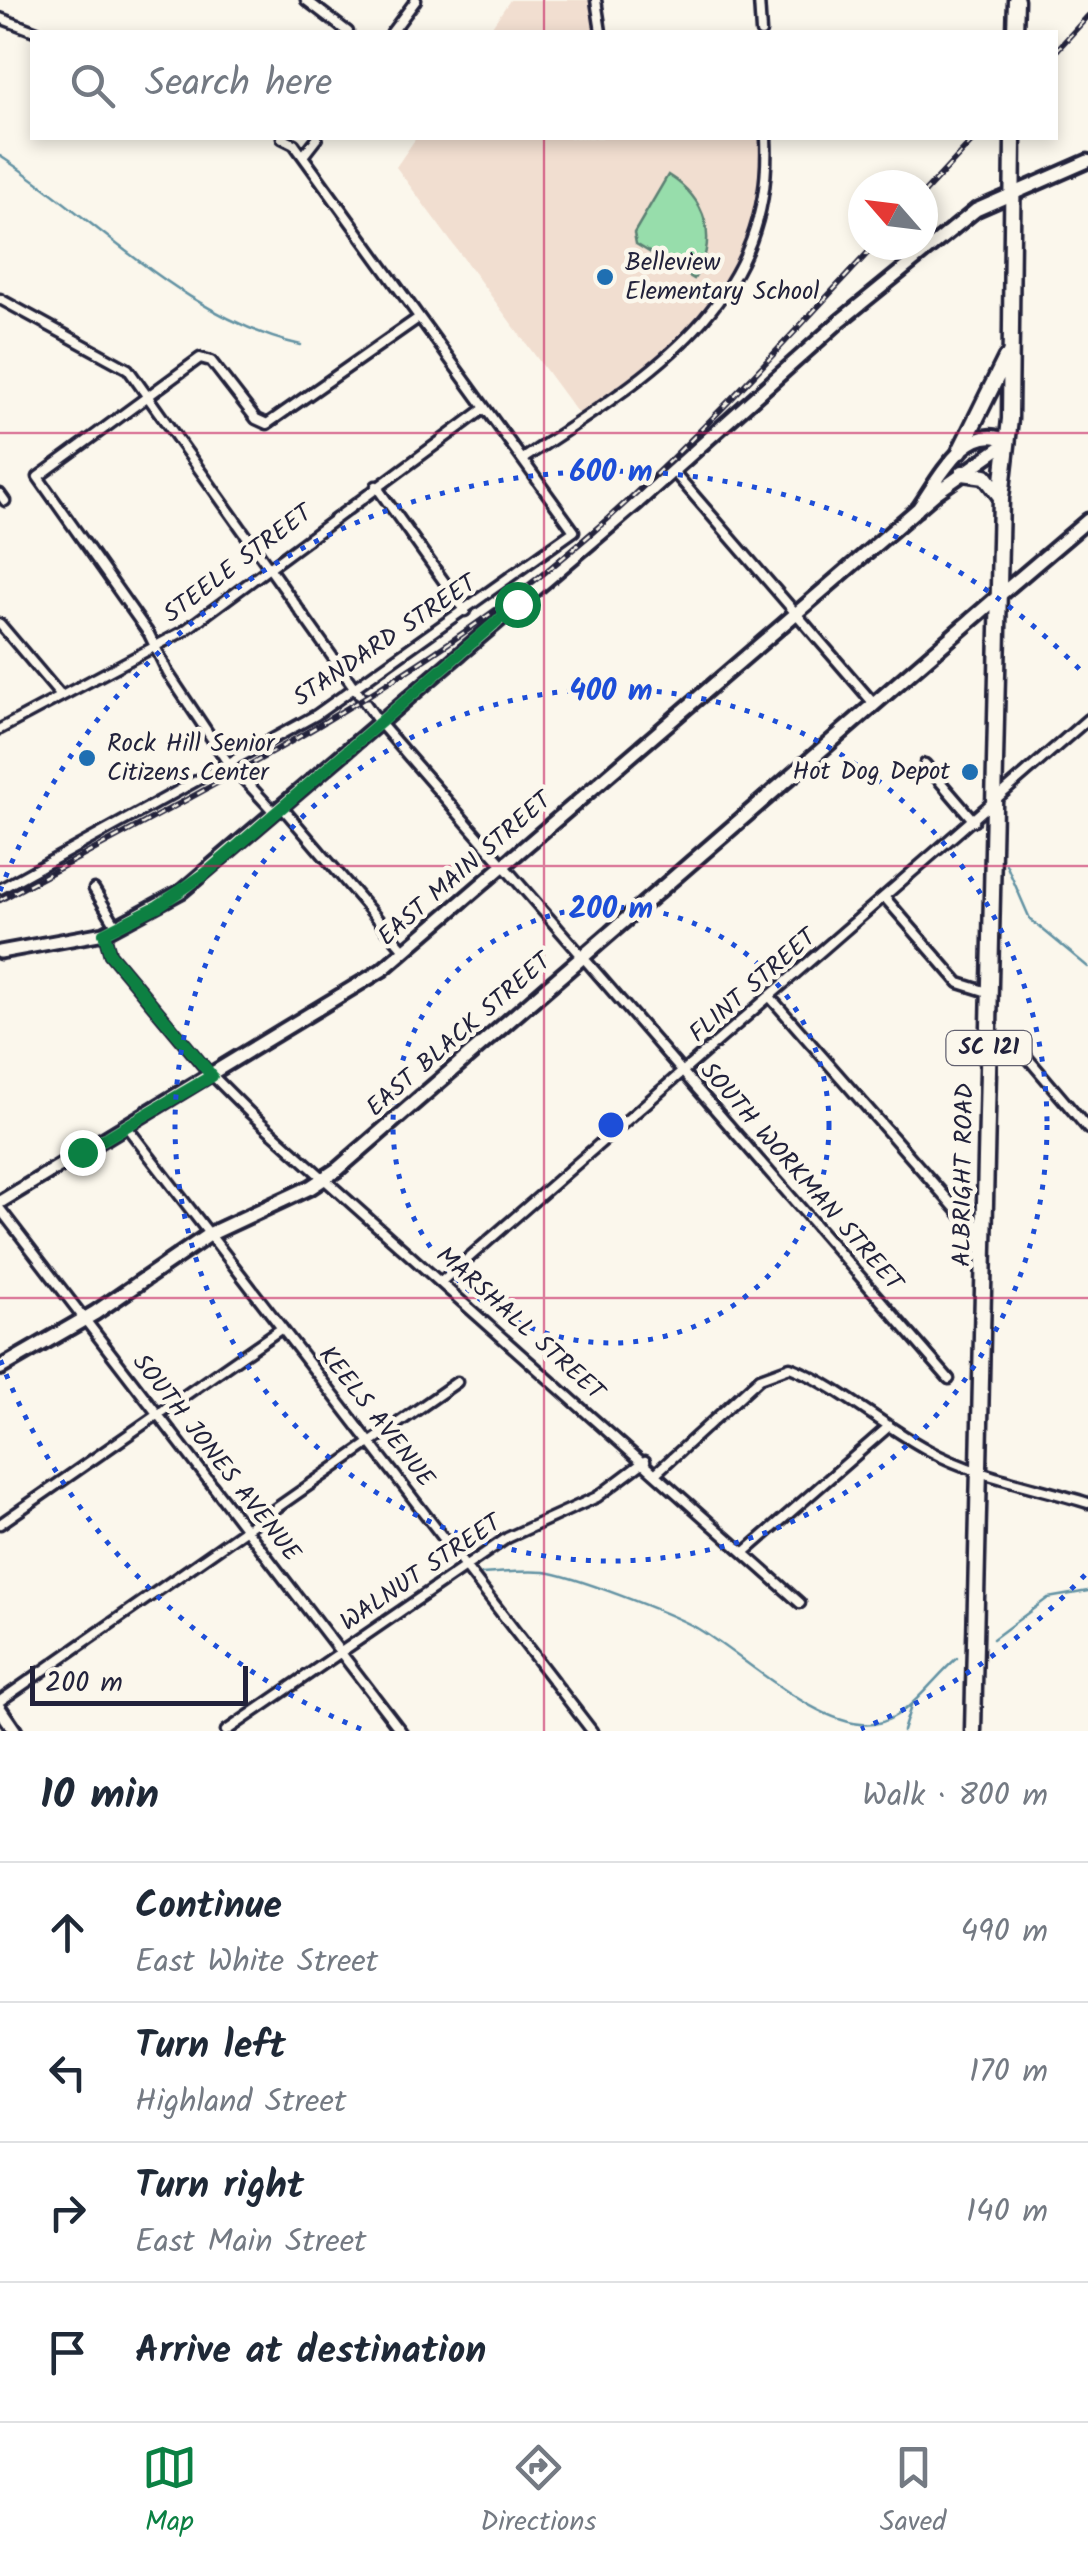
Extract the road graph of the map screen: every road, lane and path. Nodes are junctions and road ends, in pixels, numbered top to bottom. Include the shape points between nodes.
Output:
1 (306, 0) edge
2 (416, 0) edge
3 (596, 0) edge
4 (759, 0) edge
5 (1016, 0) edge
6 (0, 18) edge
7 (31, 30) edge
8 (345, 30) edge
9 (394, 30) edge
10 (601, 30) edge
11 (760, 30) edge
12 (1015, 30) edge
13 (284, 140) edge
14 (315, 140) edge
15 (766, 140) edge
16 (1012, 140) edge
17 (303, 156) junction
18 (1088, 161) edge
19 (1012, 193) junction
20 (0, 300) edge
21 (417, 320) junction
22 (1010, 323) junction
23 (1006, 358) junction
24 (1007, 396) junction
25 (147, 398) junction
26 (486, 408) junction
27 (1003, 442) junction
28 (960, 451) junction
29 (523, 458) junction
30 (673, 471) junction
31 (963, 473) junction
32 (376, 486) junction
33 (1001, 498) junction
34 (917, 510) junction
35 (1088, 520) edge
36 (269, 564) junction
37 (1000, 595) junction
38 (465, 611) junction
39 (796, 614) junction
40 (0, 624) edge
41 (156, 647) junction
42 (357, 688) junction
43 (61, 696) junction
44 (875, 705) junction
45 (1088, 720) edge
46 (378, 722) junction
47 (0, 729) edge
48 (230, 764) junction
49 (925, 764) dead end
50 (996, 801) junction
51 (278, 809) junction
52 (974, 821) junction
53 (506, 864) junction
54 (94, 888) dead end
55 (0, 889) edge
56 (886, 898) junction
57 (117, 927) junction
58 (104, 933) junction
59 (405, 950) junction
60 (0, 952) edge
61 (586, 956) junction
62 (991, 993) junction
63 (770, 997) junction
64 (990, 1038) junction
65 (684, 1072) junction
66 (212, 1076) junction
67 (127, 1127) junction
68 (1088, 1130) edge
69 (326, 1179) junction
70 (0, 1205) edge
71 (986, 1229) junction
72 (210, 1234) junction
73 (442, 1281) junction
74 (84, 1320) junction
75 (282, 1328) junction
76 (0, 1368) edge
77 (949, 1378) dead end
78 (457, 1382) dead end
79 (158, 1415) junction
80 (886, 1428) junction
81 (372, 1444) junction
82 (645, 1461) junction
83 (656, 1472) junction
84 (980, 1472) junction
85 (1088, 1503) edge
86 (0, 1524) edge
87 (246, 1530) junction
88 (746, 1551) junction
89 (466, 1566) junction
90 (800, 1603) dead end
91 (341, 1652) junction
92 (0, 1701) edge
93 (0, 1709) edge
94 (15, 1731) edge
95 (226, 1731) edge
96 (401, 1731) edge
97 (592, 1731) edge
98 (973, 1731) edge

1 - 8 street
2 - 9 street
3 - 10 street
4 - 11 street
5 - 12 highway
6 - 7 street
13 - 17 street
14 - 17 street
15 - 29 street via 766,183 754,239 715,311 678,349
16 - 19 highway
17 - 21 street
18 - 19 street
19 - 22 highway
19 - 30 street via 976,210 840,320
20 - 25 street, SOUTH WORKMAN STREET via 128,369
21 - 25 street via 267,424 204,358
21 - 26 street
22 - 23 highway
22 - 24 highway
23 - 24 highway
23 - 28 highway
24 - 27 highway
25 - 36 street, SOUTH WORKMAN STREET
25 - 41 street via 38,476
26 - 29 street
26 - 32 street, STEELE STREET
27 - 28 street via 978,438
27 - 31 street, EAST MAIN STREET
27 - 33 highway, ALBRIGHT ROAD
28 - 34 street, EAST MAIN STREET
29 - 38 street, STANDARD STREET via 574,531
30 - 39 street
30 - 46 street
31 - 33 highway via 985,476
31 - 34 street, EAST MAIN STREET
32 - 36 street, STEELE STREET
32 - 38 street
33 - 37 highway, ALBRIGHT ROAD
34 - 39 street, EAST MAIN STREET
35 - 37 street, EAST BLACK STREET
36 - 41 street, STEELE STREET
36 - 42 street, SOUTH WORKMAN STREET
37 - 44 main road, EAST BLACK STREET
37 - 50 highway, ALBRIGHT ROAD / SC 121
38 - 42 street, STANDARD STREET
39 - 44 street
39 - 53 street, EAST MAIN STREET
40 - 43 street
41 - 43 street, STEELE STREET
41 - 48 street
42 - 46 street, SOUTH WORKMAN STREET
42 - 48 street, STANDARD STREET
43 - 47 street, STEELE STREET
44 - 61 main road, EAST BLACK STREET
45 - 50 street, FLINT STREET
46 - 51 street
46 - 53 street, SOUTH WORKMAN STREET
48 - 51 street
48 - 55 street, STANDARD STREET
49 - 52 street
50 - 52 street, FLINT STREET
50 - 62 highway, ALBRIGHT ROAD / SC 121
51 - 57 street via 182,891
51 - 59 street
52 - 56 street, FLINT STREET
53 - 59 street, EAST MAIN STREET
53 - 61 street, SOUTH WORKMAN STREET
54 - 57 street
56 - 62 street via 959,983
56 - 63 street, FLINT STREET
57 - 58 street
58 - 60 street
58 - 66 street, MARSHALL STREET via 110,954
59 - 66 street, EAST MAIN STREET
61 - 65 street, SOUTH WORKMAN STREET
61 - 69 main road, EAST BLACK STREET
62 - 64 highway, ALBRIGHT ROAD / SC 121
63 - 65 street, FLINT STREET
63 - 71 street via 964,1218
64 - 68 street via 1021,1050
64 - 71 highway, ALBRIGHT ROAD / SC 121
65 - 73 street, FLINT STREET
65 - 77 street, SOUTH WORKMAN STREET
66 - 67 street, EAST MAIN STREET
66 - 69 street, MARSHALL STREET
67 - 70 street, EAST MAIN STREET
67 - 72 street, KEELS AVENUE
69 - 72 main road, EAST BLACK STREET
69 - 73 street, MARSHALL STREET
70 - 74 street, SOUTH JONES AVENUE
71 - 84 highway, ALBRIGHT ROAD / SC 121
72 - 74 main road, EAST BLACK STREET
72 - 75 street, KEELS AVENUE
73 - 82 street, MARSHALL STREET
74 - 76 main road, EAST BLACK STREET
74 - 79 street, SOUTH JONES AVENUE
75 - 79 street
75 - 81 street, KEELS AVENUE
78 - 81 street
79 - 86 street
79 - 87 street, SOUTH JONES AVENUE
80 - 83 street via 812,1375 790,1367 760,1378
80 - 84 street
80 - 88 street
81 - 87 street
81 - 89 street, KEELS AVENUE
82 - 83 street, MARSHALL STREET
82 - 89 street, WALNUT STREET via 597,1497 529,1525
83 - 88 street, MARSHALL STREET
84 - 85 street
84 - 98 highway, ALBRIGHT ROAD / SC 121
87 - 91 street, SOUTH JONES AVENUE
87 - 92 street
88 - 90 street, MARSHALL STREET
89 - 91 street, WALNUT STREET
89 - 97 street, KEELS AVENUE
91 - 95 street, WALNUT STREET
91 - 96 street, SOUTH JONES AVENUE
93 - 94 street

